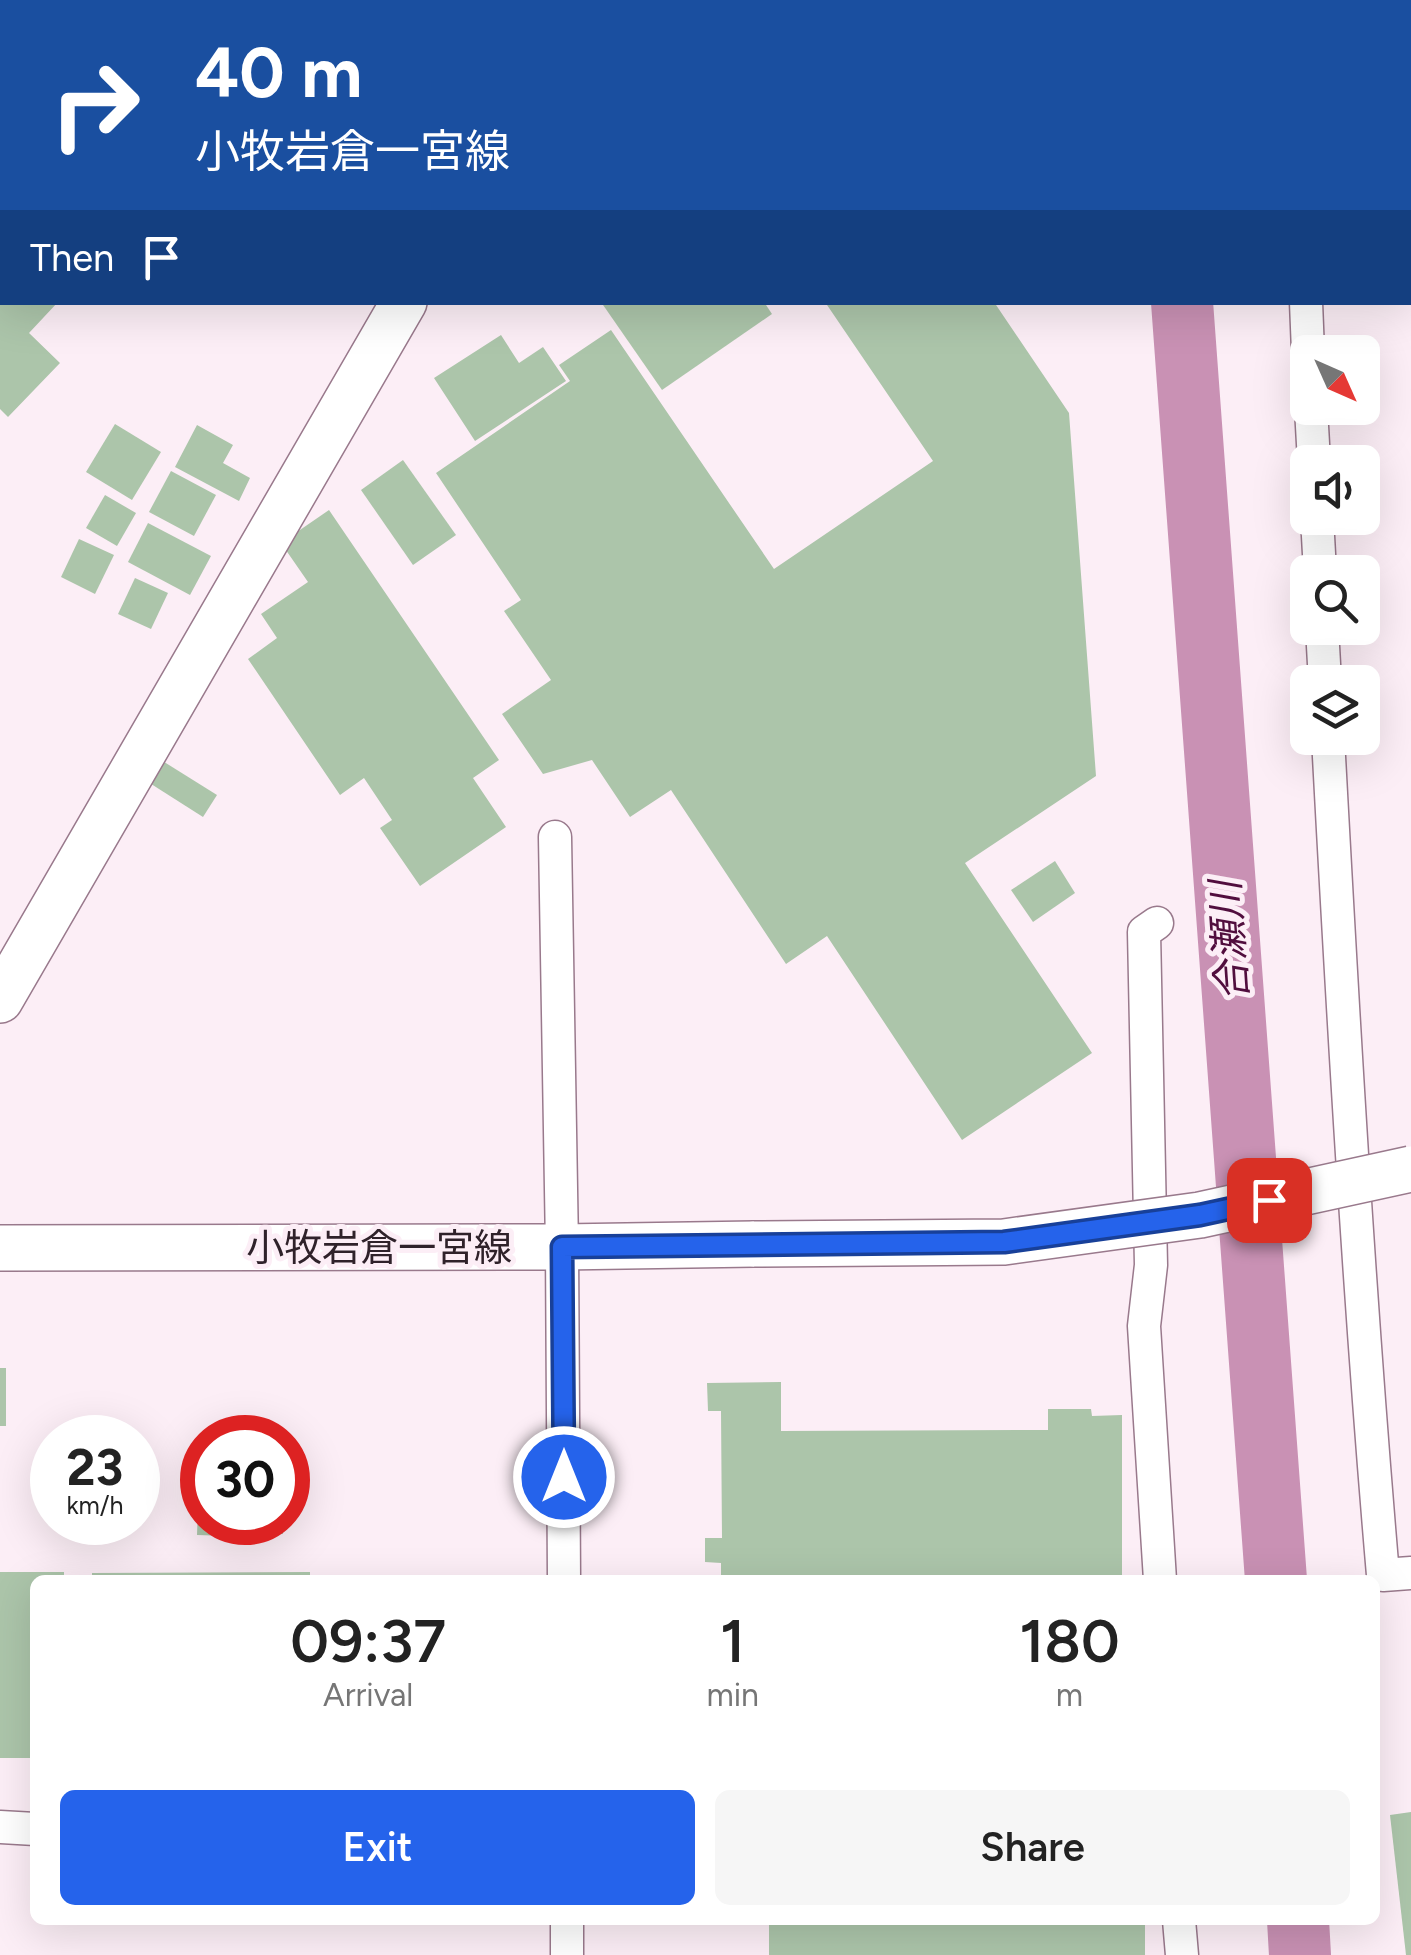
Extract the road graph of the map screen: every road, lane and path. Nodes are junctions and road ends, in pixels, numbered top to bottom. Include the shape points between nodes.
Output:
1 (402, 305) edge
2 (1306, 305) edge
3 (1307, 335) edge
4 (1329, 755) edge
5 (556, 837) dead end
6 (1157, 923) dead end
7 (0, 1000) edge
8 (1411, 1170) edge
9 (562, 1247) junction
10 (0, 1248) edge
11 (1411, 1573) edge
12 (564, 1575) edge
13 (1160, 1575) edge
14 (0, 1828) edge
15 (30, 1829) edge
16 (567, 1925) edge
17 (1179, 1925) edge
18 (568, 1955) edge
19 (1182, 1955) edge

1 - 7 main road
2 - 3 street
4 - 11 street via 1383,1575
5 - 9 street
6 - 13 street via 1144,932 1151,1266 1144,1326
8 - 9 main road, 小牧岩倉一宮線, bridge via 1200,1215 1004,1242
9 - 10 main road, 小牧岩倉一宮線
9 - 12 street
14 - 15 street
16 - 18 street
17 - 19 street

